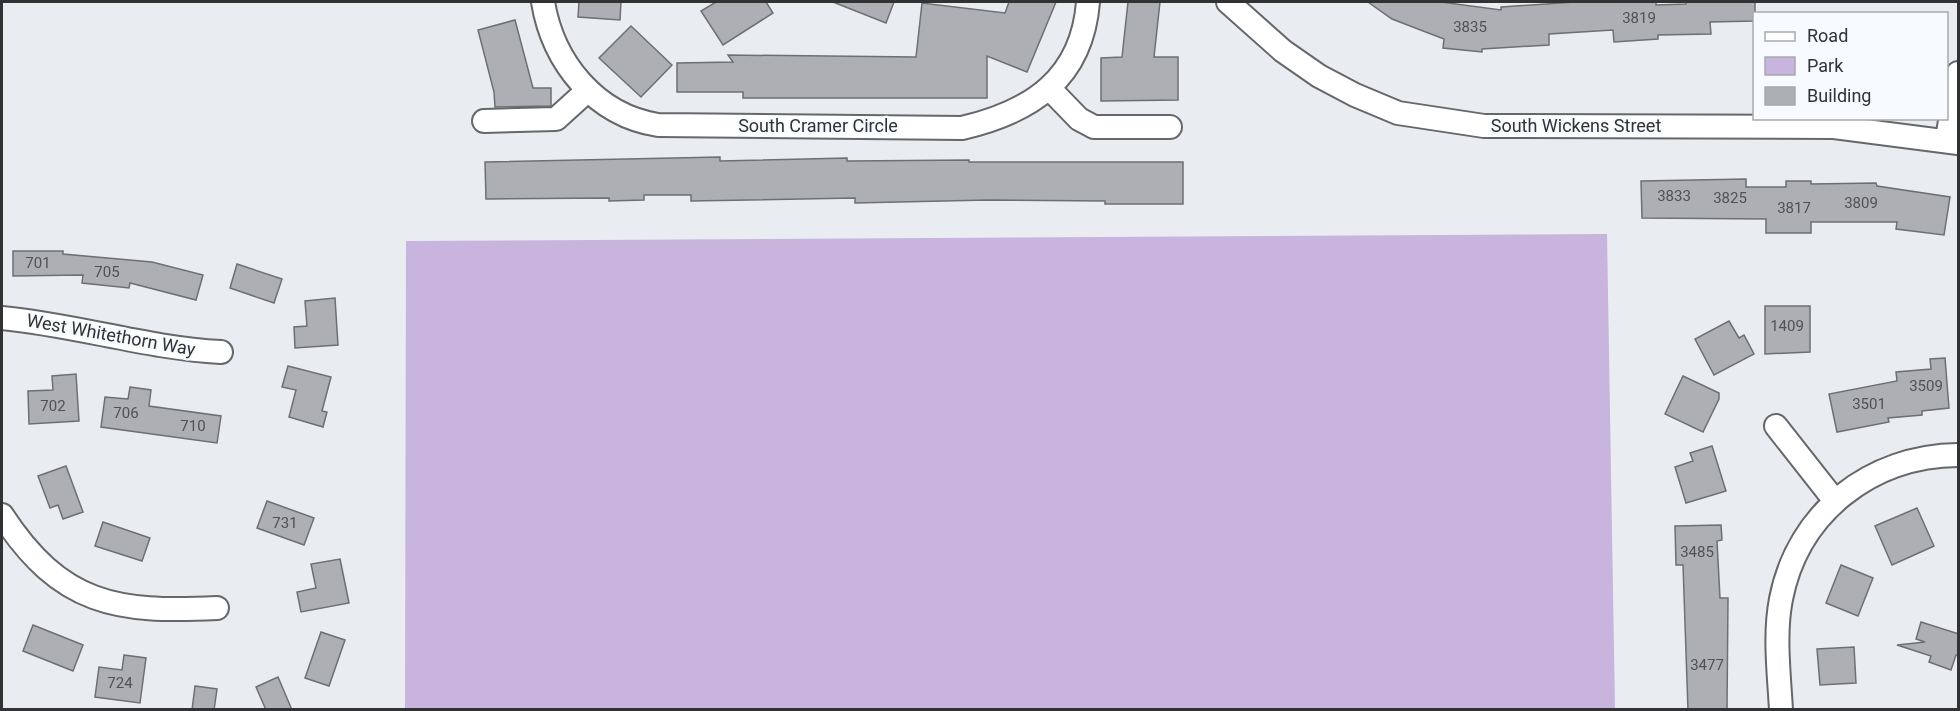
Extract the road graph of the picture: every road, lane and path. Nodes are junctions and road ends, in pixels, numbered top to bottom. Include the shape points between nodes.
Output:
1 (543, 2) edge
2 (1088, 2) edge
3 (1228, 2) edge
4 (1959, 73) edge
5 (1049, 88) junction
6 (588, 90) junction
7 (484, 121) dead end
8 (1170, 127) dead end
9 (1953, 141) edge
10 (2, 318) edge
11 (221, 352) dead end
12 (1776, 426) dead end
13 (1959, 455) edge
14 (1835, 501) junction
15 (2, 515) edge
16 (217, 608) dead end
17 (1781, 710) edge

1 - 6 street, South Cramer Circle via 550,34 575,77
2 - 5 street, South Cramer Circle via 1076,49
3 - 9 street, South Wickens Street via 1283,51 1319,76 1398,113 1484,126 1834,127
4 - 9 street
5 - 6 street, South Cramer Circle via 1025,107 996,120 962,128 658,124 627,117
5 - 8 street via 1078,119 1094,127
6 - 7 street via 556,119
10 - 11 street, West Whitethorn Way via 64,325 184,350
12 - 14 street
13 - 14 street via 1912,459 1890,466
14 - 17 street via 1810,531 1785,580 1777,628
15 - 16 street via 42,564 77,591 101,601 146,609

